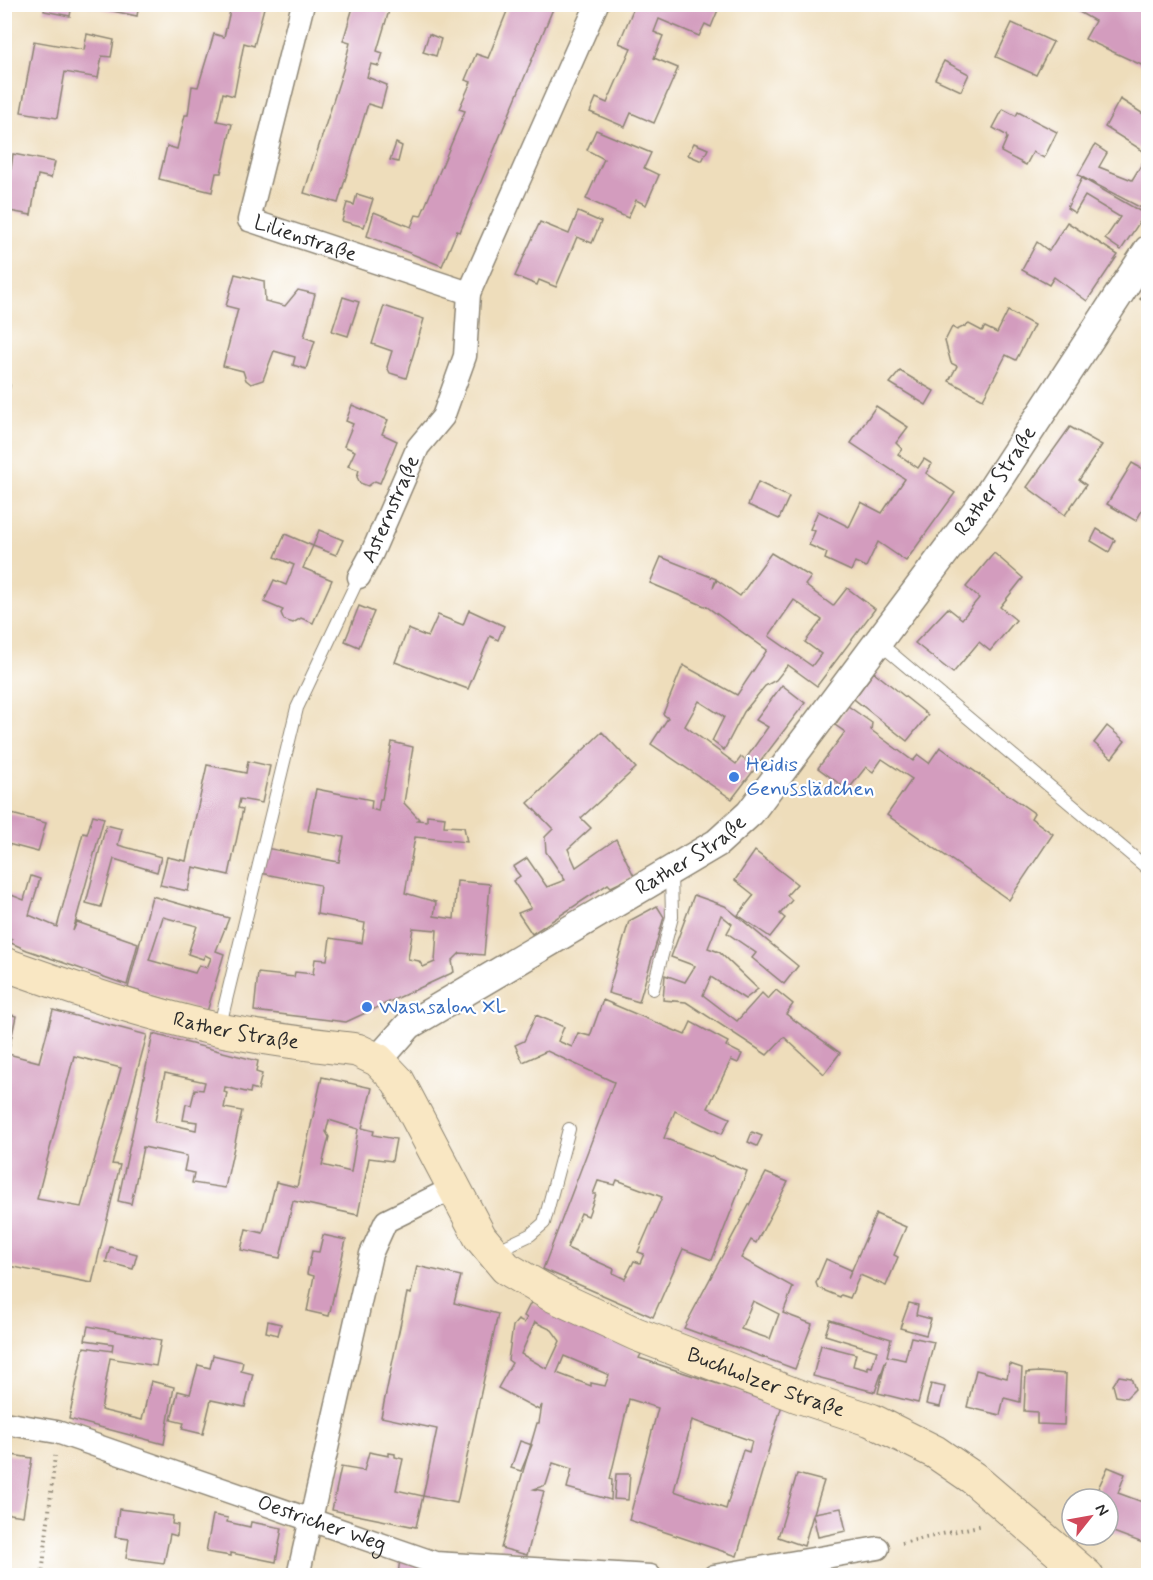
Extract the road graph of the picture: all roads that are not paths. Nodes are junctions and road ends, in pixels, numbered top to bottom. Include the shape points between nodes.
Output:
1 (303, 4) edge
2 (597, 4) edge
3 (1149, 250) edge
4 (469, 293) junction
5 (359, 577) joint
6 (877, 642) junction
7 (1149, 868) edge
8 (671, 871) junction
9 (4, 964) edge
10 (654, 989) dead end
11 (219, 1030) junction
12 (378, 1059) junction
13 (569, 1129) dead end
14 (453, 1188) junction
15 (493, 1252) junction
16 (4, 1423) edge
17 (310, 1518) junction
18 (878, 1548) road end
19 (298, 1575) edge
20 (650, 1575) edge
21 (714, 1575) edge
22 (1087, 1575) edge

1 - 4 street, Lilienstraße via 249,220
2 - 4 street, Asternstraße
3 - 6 street, Rather Straße via 988,495
4 - 5 street, Asternstraße via 465,356 443,417 418,447
5 - 11 lane, Asternstraße via 297,708
6 - 7 lane
6 - 8 street, Rather Straße via 750,813 717,843
8 - 10 lane via 672,917
8 - 12 street, Rather Straße via 409,1025
9 - 11 main road, Rather Straße via 68,987
11 - 12 main road, Rather Straße via 357,1050
12 - 14 main road, Buchholzer Straße via 398,1081
13 - 15 lane via 544,1222 530,1235
14 - 15 main road, Buchholzer Straße via 480,1237
14 - 17 street via 386,1221 370,1254
15 - 22 main road, Buchholzer Straße via 506,1268 550,1294 636,1334 871,1420 935,1452 973,1478
16 - 17 street, Oestricher Weg via 57,1432
17 - 19 street
17 - 20 street, Oestricher Weg via 435,1563
18 - 21 street

